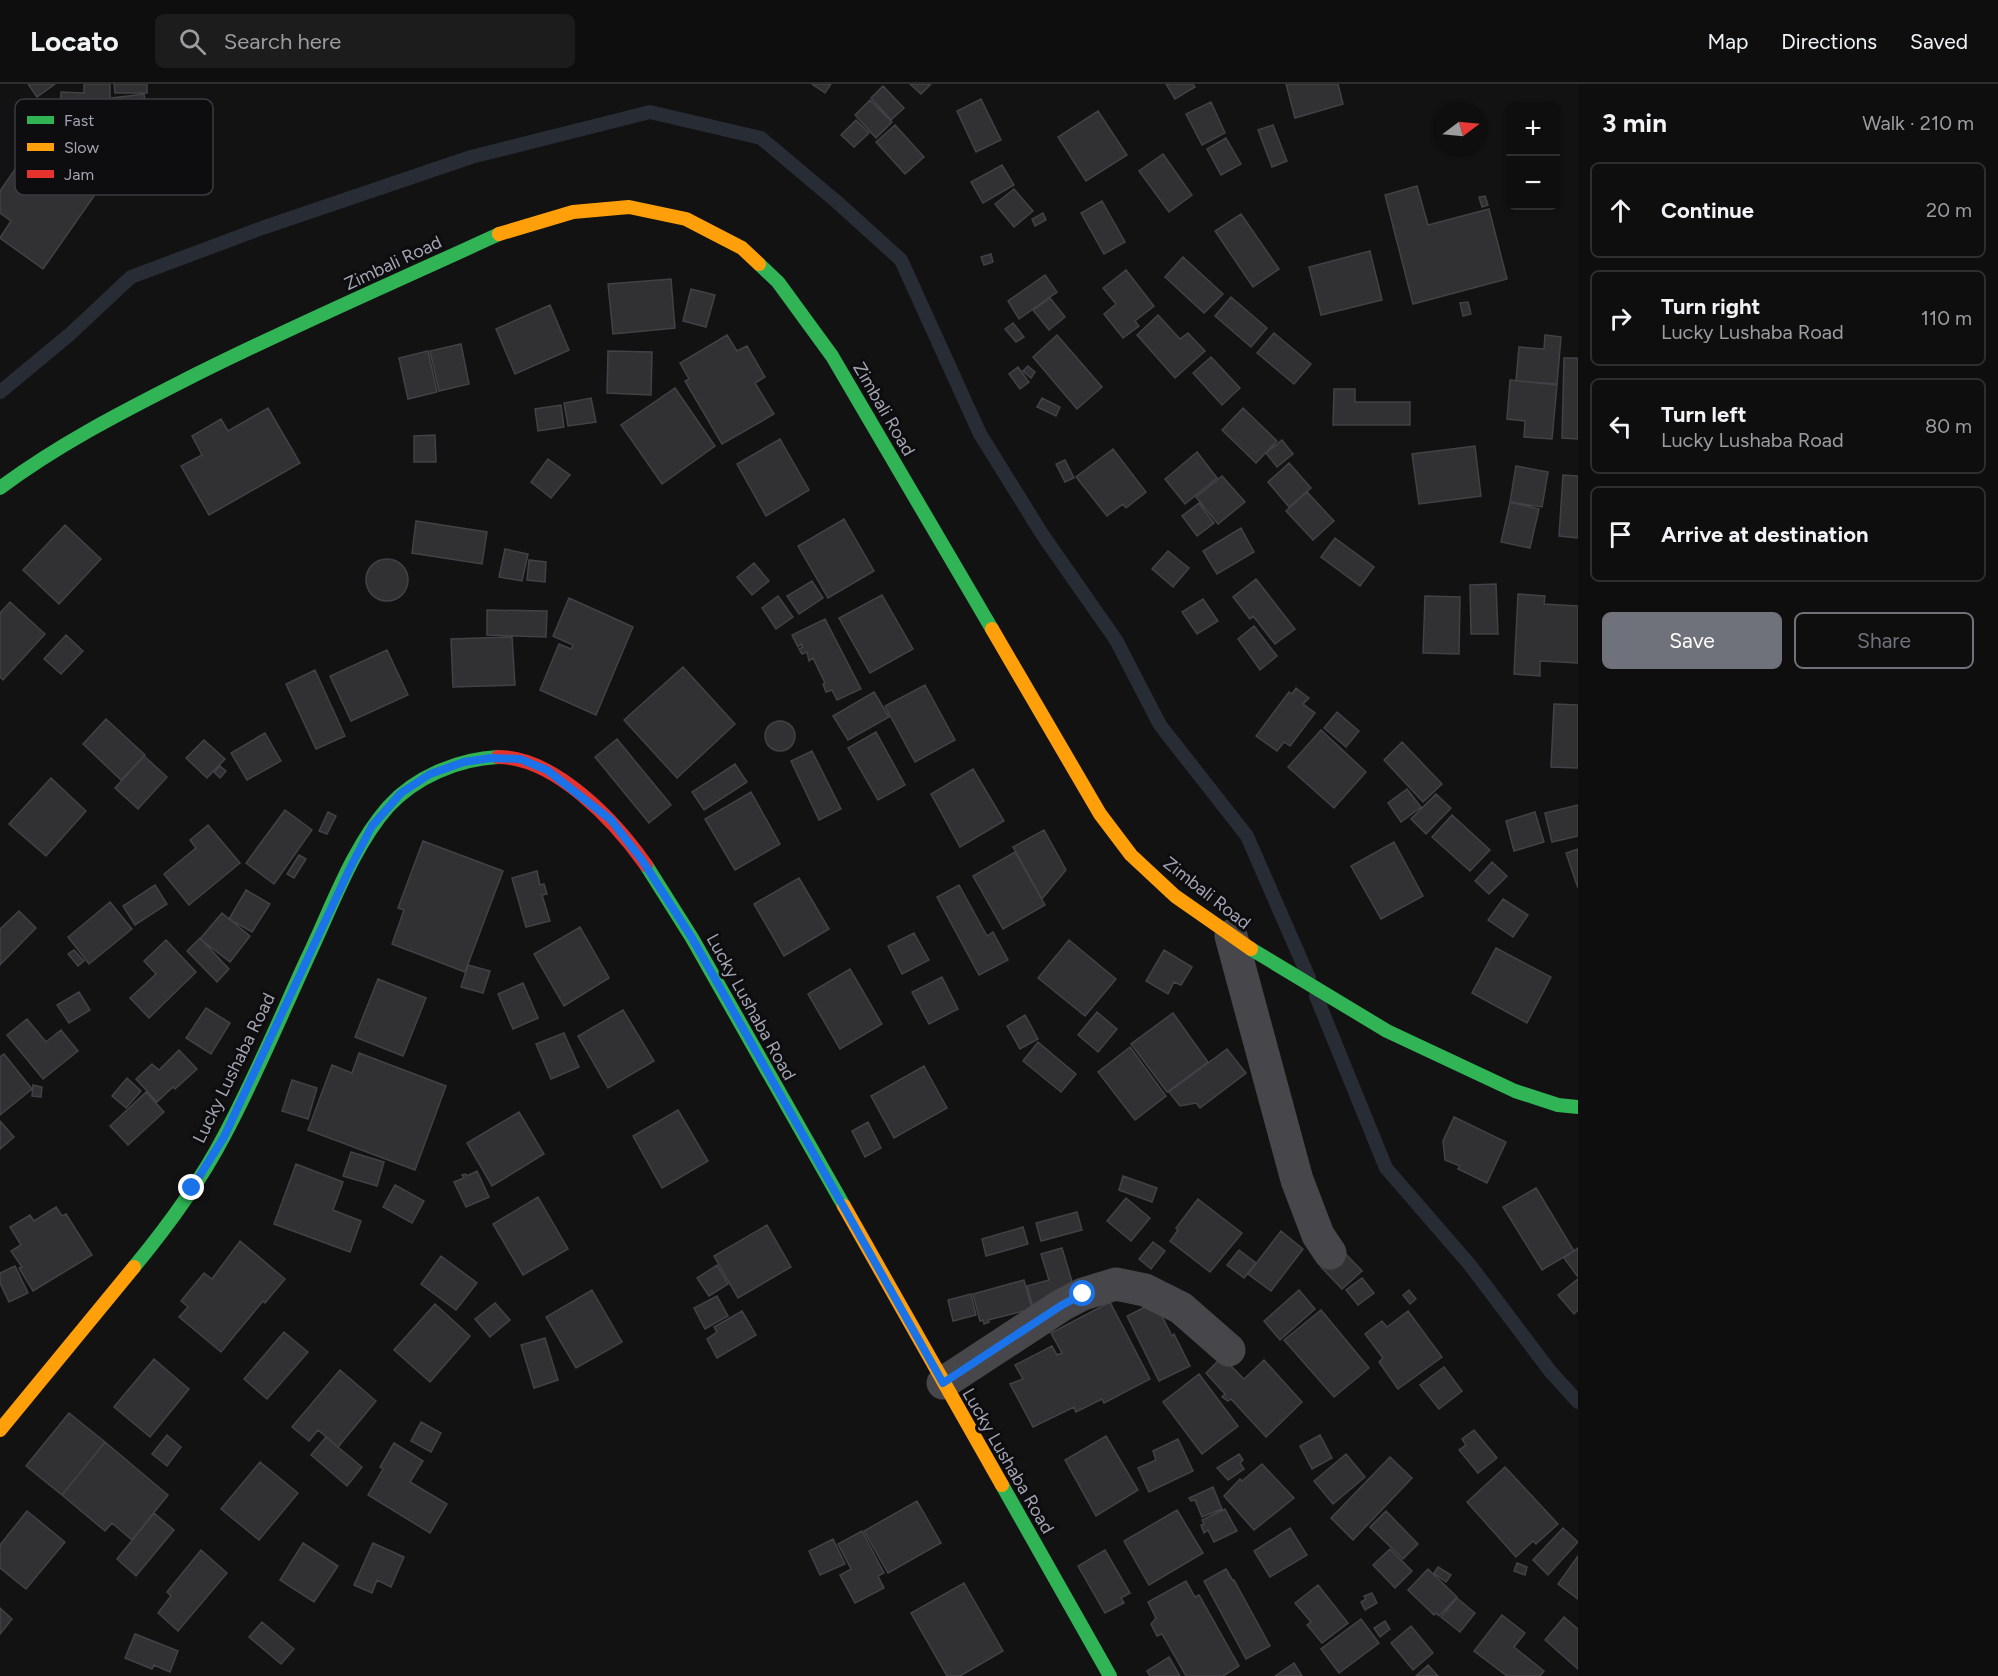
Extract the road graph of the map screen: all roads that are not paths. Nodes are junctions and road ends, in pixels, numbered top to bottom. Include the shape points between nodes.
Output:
1 (0, 488) edge
2 (1231, 936) junction
3 (1578, 1107) edge
4 (1330, 1253) dead end
5 (1229, 1350) dead end
6 (943, 1383) junction
7 (0, 1430) edge
8 (1110, 1676) edge

1 - 2 street, Zimbali Road via 95,426 504,231 573,212 629,207 686,219 742,248 778,282 832,356 1100,814 1131,855 1175,896
2 - 3 street, Zimbali Road via 1388,1031 1515,1091
2 - 4 street via 1297,1180 1318,1235
5 - 6 street via 1181,1308 1145,1290 1116,1284 1062,1305
6 - 7 street, Lucky Lushaba Road via 692,938 642,860 611,820 547,770 520,759 491,758 430,774 401,793 372,826 224,1137 149,1249
6 - 8 street, Lucky Lushaba Road

